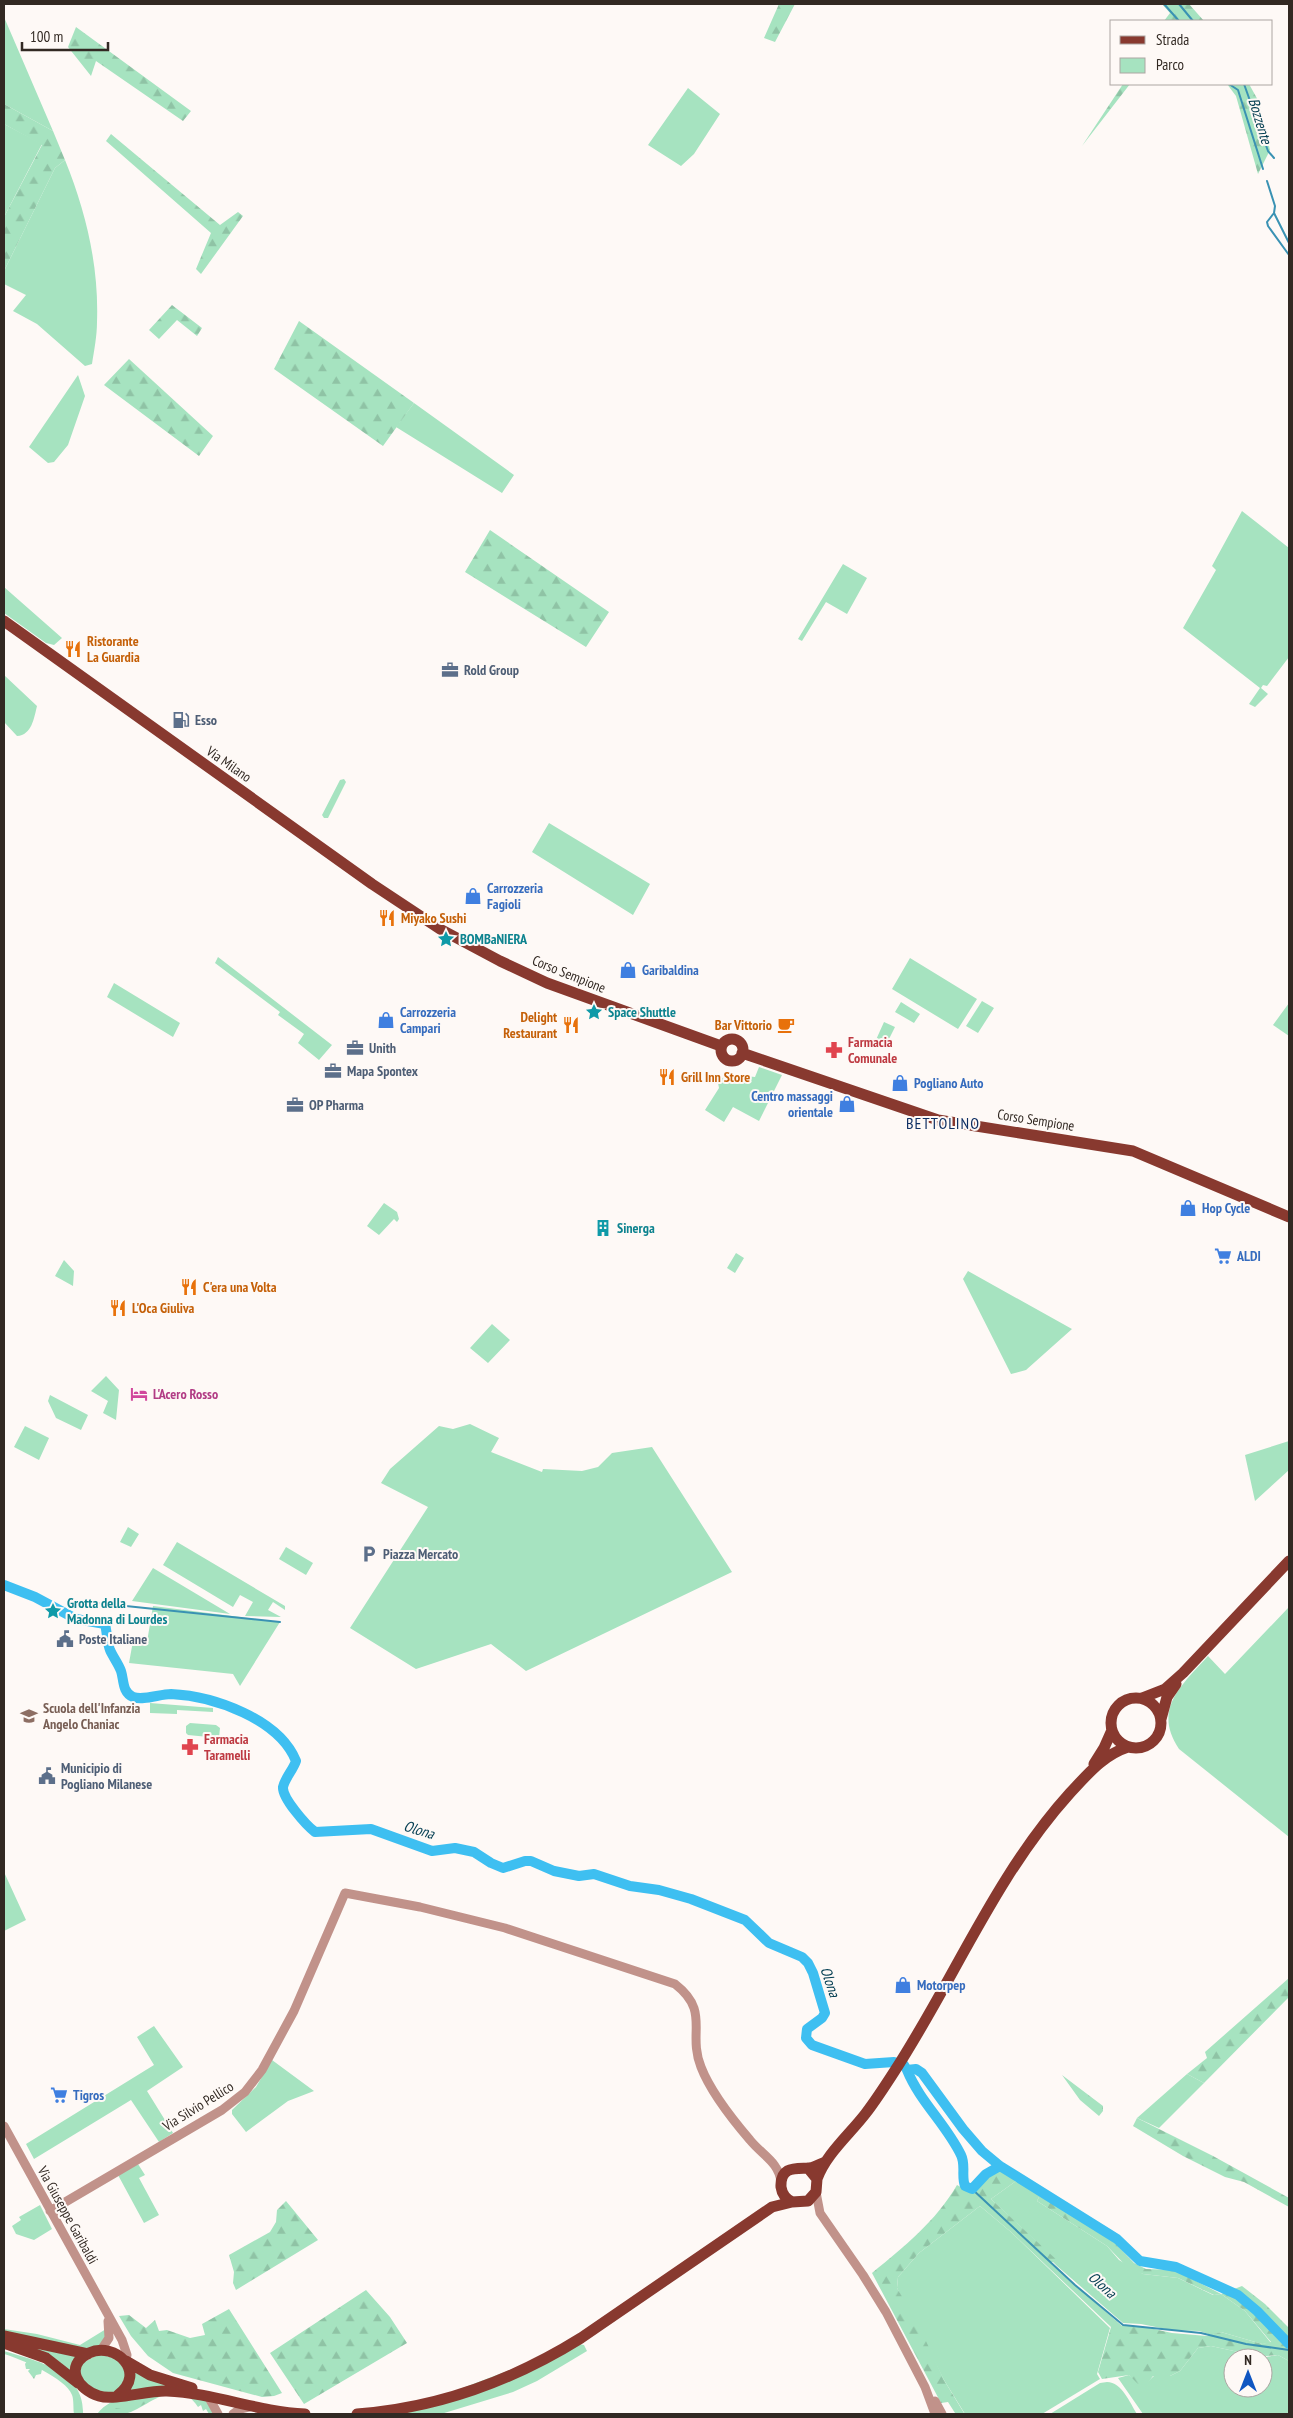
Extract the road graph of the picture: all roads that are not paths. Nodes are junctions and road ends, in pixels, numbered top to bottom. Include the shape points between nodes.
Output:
1 (4, 620) edge
2 (440, 929) joint
3 (1265, 1207) junction
4 (1289, 1217) edge
5 (1289, 1221) edge
6 (1289, 1561) edge
7 (1184, 1672) junction
8 (1142, 1698) junction
9 (1161, 1719) junction
10 (1112, 1730) junction
11 (1128, 1747) junction
12 (1092, 1768) junction
13 (4, 2126) edge
14 (772, 2162) junction
15 (825, 2162) junction
16 (796, 2167) junction
17 (808, 2168) junction
18 (817, 2179) junction
19 (781, 2187) junction
20 (816, 2192) junction
21 (797, 2203) junction
22 (772, 2207) junction
23 (50, 2211) junction
24 (820, 2213) junction
25 (108, 2318) junction
26 (4, 2336) edge
27 (4, 2344) edge
28 (101, 2350) junction
29 (88, 2354) junction
30 (125, 2361) junction
31 (78, 2383) junction
32 (925, 2387) junction
33 (118, 2395) junction
34 (207, 2396) junction
35 (226, 2401) junction
36 (249, 2407) junction
37 (218, 2414) edge
38 (228, 2414) edge
39 (233, 2414) edge
40 (305, 2414) edge
41 (357, 2414) edge
42 (935, 2414) edge
43 (942, 2414) edge

1 - 2 main road, Via Milano via 356,873
2 - 3 main road, Corso Sempione via 547,983 721,1046 727,1039 736,1040 741,1044 742,1054 938,1120 1133,1151
3 - 4 main road, Corso Sempione
3 - 5 main road, Corso Sempione
6 - 7 main road
7 - 8 main road via 1165,1689
7 - 9 main road via 1167,1697
8 - 9 main road via 1156,1707
8 - 10 main road via 1131,1698 1117,1706 1111,1719
9 - 11 main road via 1159,1734 1151,1743 1142,1748
10 - 11 main road via 1116,1738
10 - 12 main road
11 - 12 main road
12 - 15 main road via 1046,1820 1018,1858 895,2071 867,2112
13 - 23 street, Via Giuseppe Garibaldi
14 - 16 street
14 - 19 street via 779,2171
14 - 23 street, Via Silvio Pellico via 741,2129 708,2081 698,2055 696,2009 687,1993 675,1984 505,1928 420,1906 345,1893 294,2011 262,2070 245,2092 222,2110
15 - 17 main road
15 - 18 main road
16 - 17 main road
16 - 19 main road via 786,2172
17 - 18 main road
18 - 20 main road
19 - 21 main road via 786,2198
19 - 22 main road
20 - 21 main road via 812,2198
20 - 24 street
21 - 22 main road
21 - 24 street
22 - 41 main road via 544,2360 505,2379 455,2397 397,2410
23 - 25 street, Via Giuseppe Garibaldi
24 - 32 street via 890,2319
25 - 28 street via 109,2338
25 - 30 street, Via Giuseppe Garibaldi via 122,2340 127,2355
26 - 29 main road
27 - 31 main road via 46,2358
28 - 29 main road
28 - 30 main road
29 - 31 main road via 76,2368
30 - 33 main road via 130,2382
30 - 34 main road via 145,2373
31 - 33 main road via 100,2396
32 - 42 street
32 - 43 street
33 - 34 main road via 166,2391
34 - 35 main road
34 - 37 street
35 - 36 main road
35 - 38 street
36 - 39 street
36 - 40 main road

